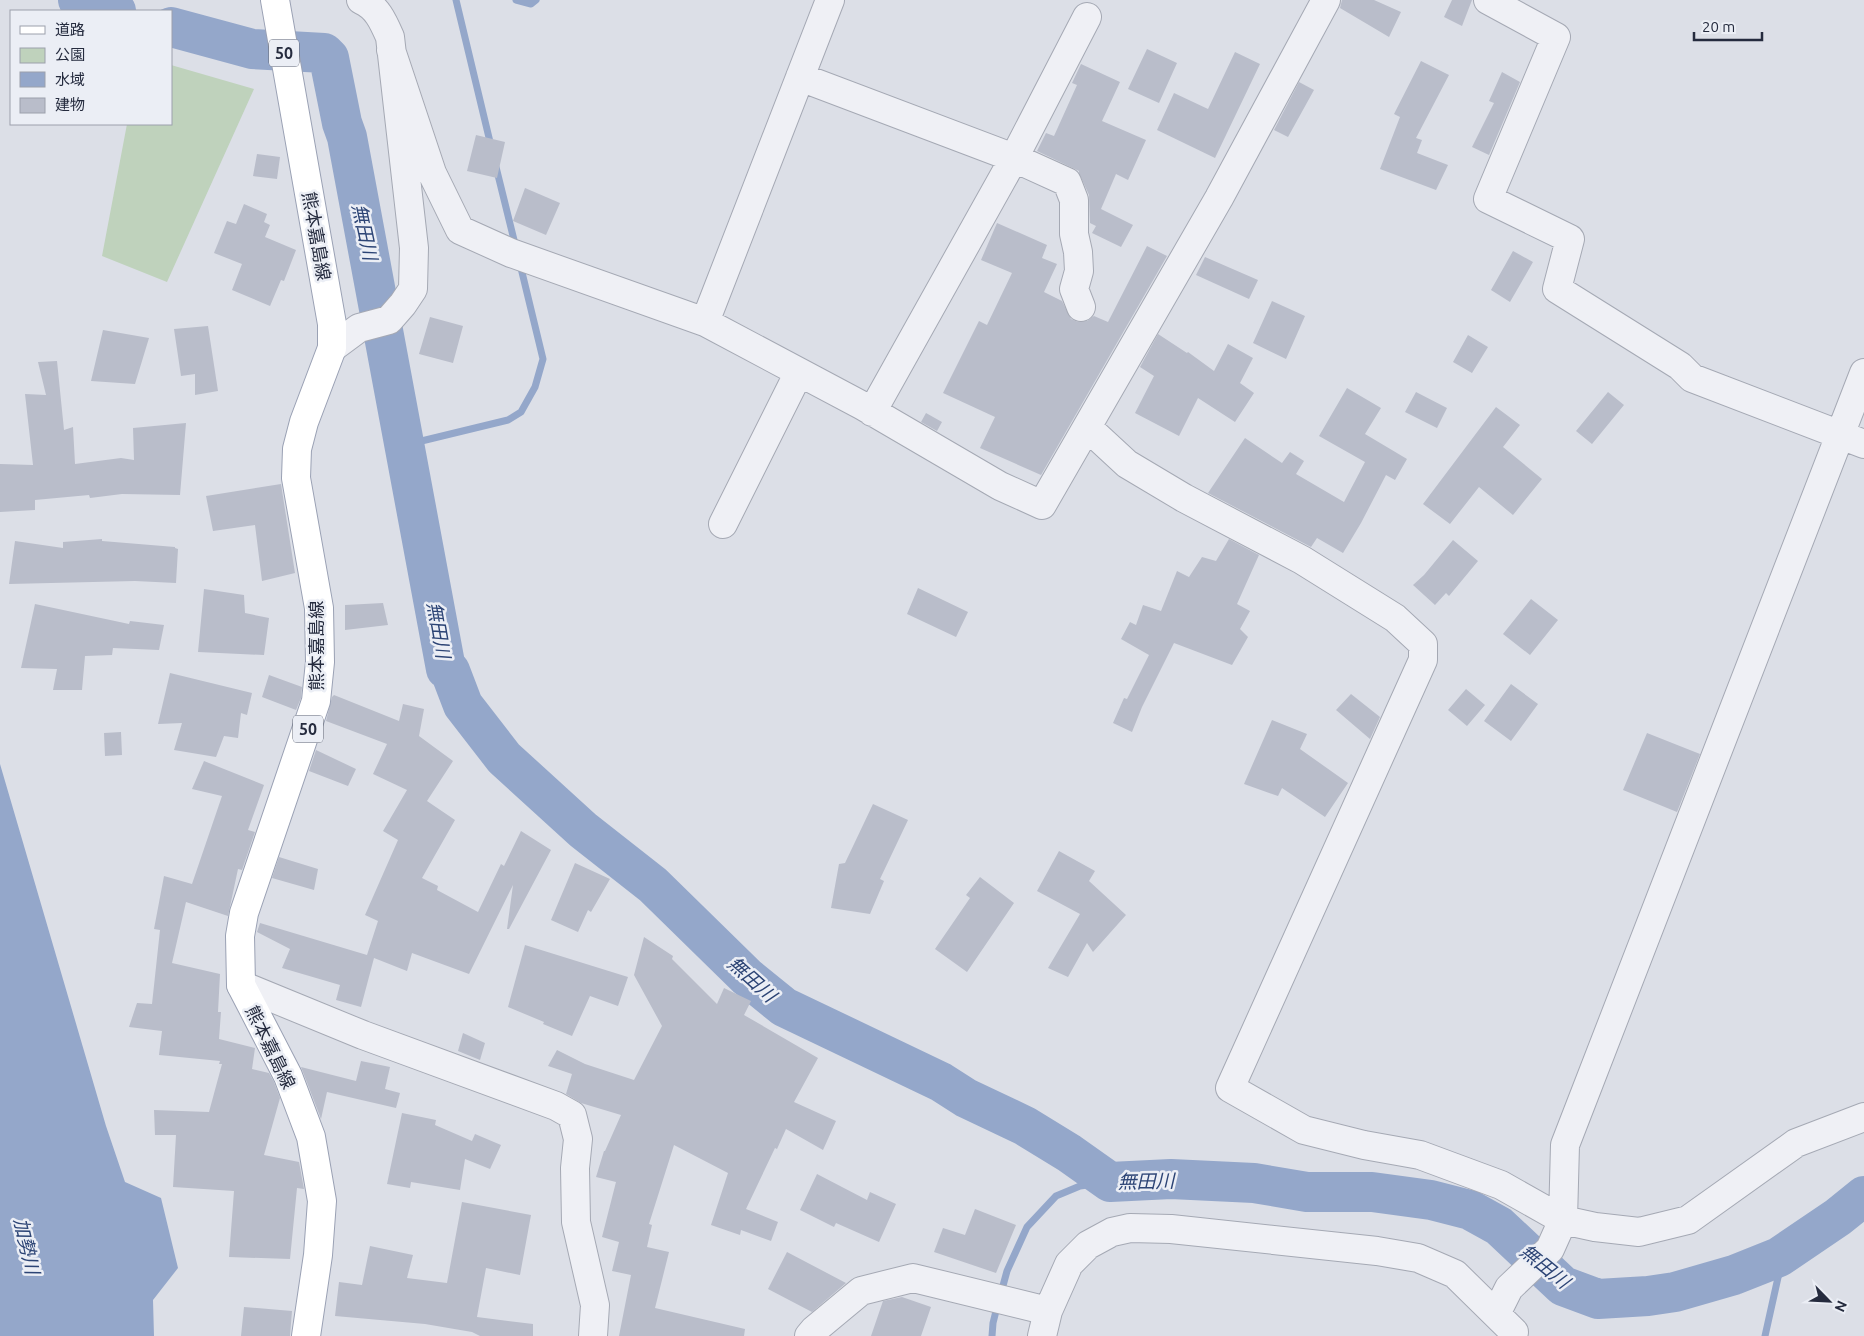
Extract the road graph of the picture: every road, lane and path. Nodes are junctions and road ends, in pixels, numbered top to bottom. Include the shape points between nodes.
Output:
1 (275, 0) edge
2 (361, 0) edge
3 (830, 0) edge
4 (1326, 0) edge
5 (1488, 0) edge
6 (1087, 17) dead end
7 (392, 50) junction
8 (800, 77) junction
9 (1014, 158) junction
10 (1081, 307) dead end
11 (705, 322) junction
12 (332, 348) junction
13 (799, 372) junction
14 (1864, 373) edge
15 (872, 412) junction
16 (1087, 427) junction
17 (1852, 439) edge
18 (723, 524) dead end
19 (241, 985) junction
20 (1864, 1117) edge
21 (1558, 1230) junction
22 (1045, 1323) edge
23 (306, 1336) edge
24 (593, 1336) edge
25 (809, 1336) edge

1 - 12 main road, 熊本嘉島線 / 50 via 332,324
2 - 7 street via 382,18
3 - 8 street
4 - 16 street via 1219,198
5 - 17 street via 1556,37 1488,199 1570,239 1557,289 1680,366 1692,378
6 - 9 street
7 - 11 street via 432,174 460,230 511,253
7 - 12 street via 414,248 413,289 389,320 359,328
8 - 9 street
8 - 11 street
9 - 10 street via 1067,182 1074,200 1079,271 1074,289
9 - 15 street
11 - 13 street
12 - 19 main road, 熊本嘉島線 / 50 via 297,449 296,478 319,608 320,662 316,701 244,913 240,936
13 - 15 street
13 - 18 street
14 - 17 street
15 - 16 street via 1000,486 1042,505
16 - 21 street via 1127,464 1302,560 1395,618 1423,644 1423,660 1230,1088 1304,1130 1420,1155 1501,1185
17 - 21 street via 1565,1145
19 - 23 main road, 熊本嘉島線 / 50 via 288,1076 310,1137 322,1201
19 - 24 street via 363,1035 556,1106 572,1115 578,1139 576,1222 595,1305
20 - 21 street via 1796,1143 1688,1220 1639,1232 1595,1227
21 - 22 street via 1550,1249 1509,1288 1504,1316 1454,1274 1418,1258 1162,1228 1130,1228 1112,1232 1088,1245 1069,1264
22 - 25 street via 913,1278 861,1291

